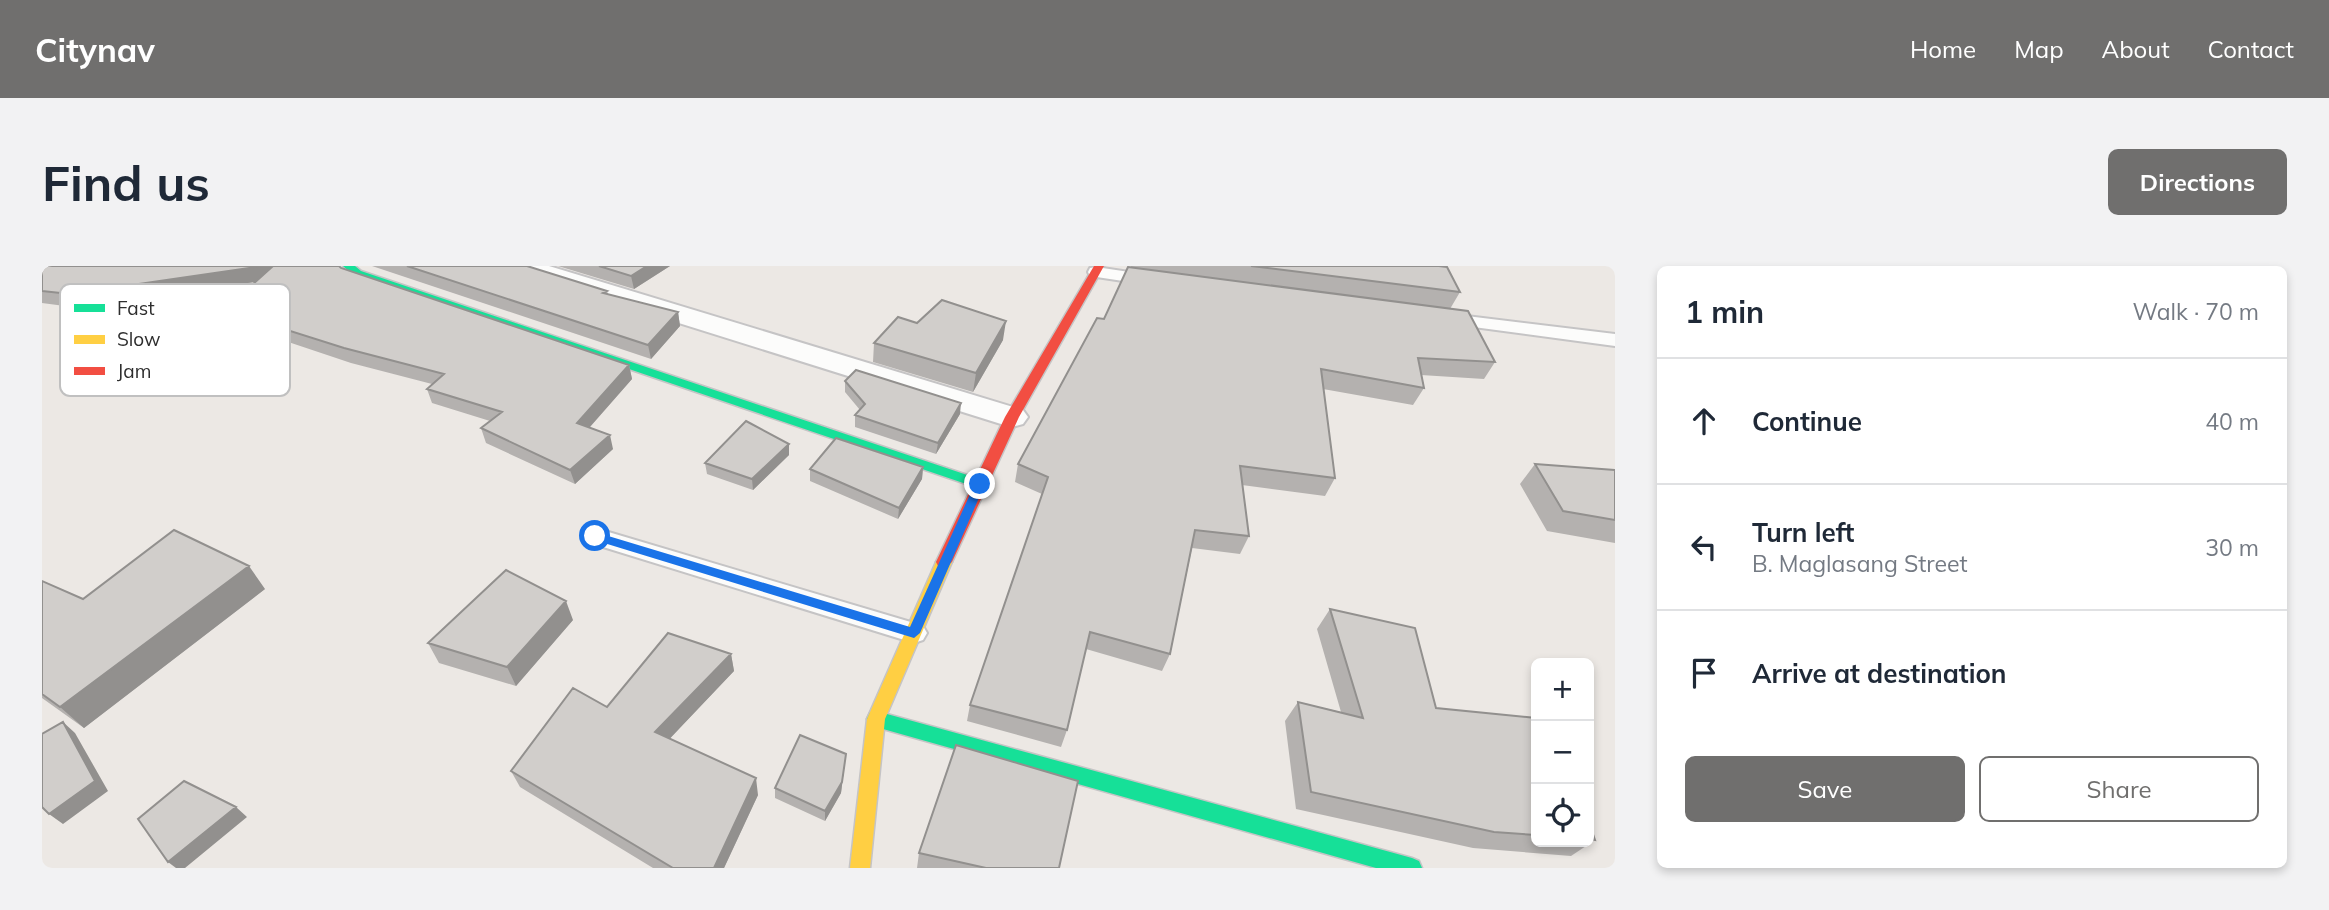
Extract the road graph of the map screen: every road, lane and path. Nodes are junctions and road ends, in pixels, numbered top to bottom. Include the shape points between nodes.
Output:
1 (348, 266) edge
2 (522, 266) edge
3 (1098, 269) edge
4 (1178, 283) edge
5 (1424, 316) edge
6 (1615, 341) edge
7 (1012, 418) junction
8 (980, 484) junction
9 (595, 536) dead end
10 (914, 633) junction
11 (876, 719) junction
12 (860, 868) edge
13 (1412, 868) edge

1 - 8 street via 356,273
2 - 7 street
3 - 4 lane
3 - 7 street
5 - 6 lane
7 - 8 street
8 - 10 street
9 - 10 lane
10 - 11 street
11 - 12 street
11 - 13 street

